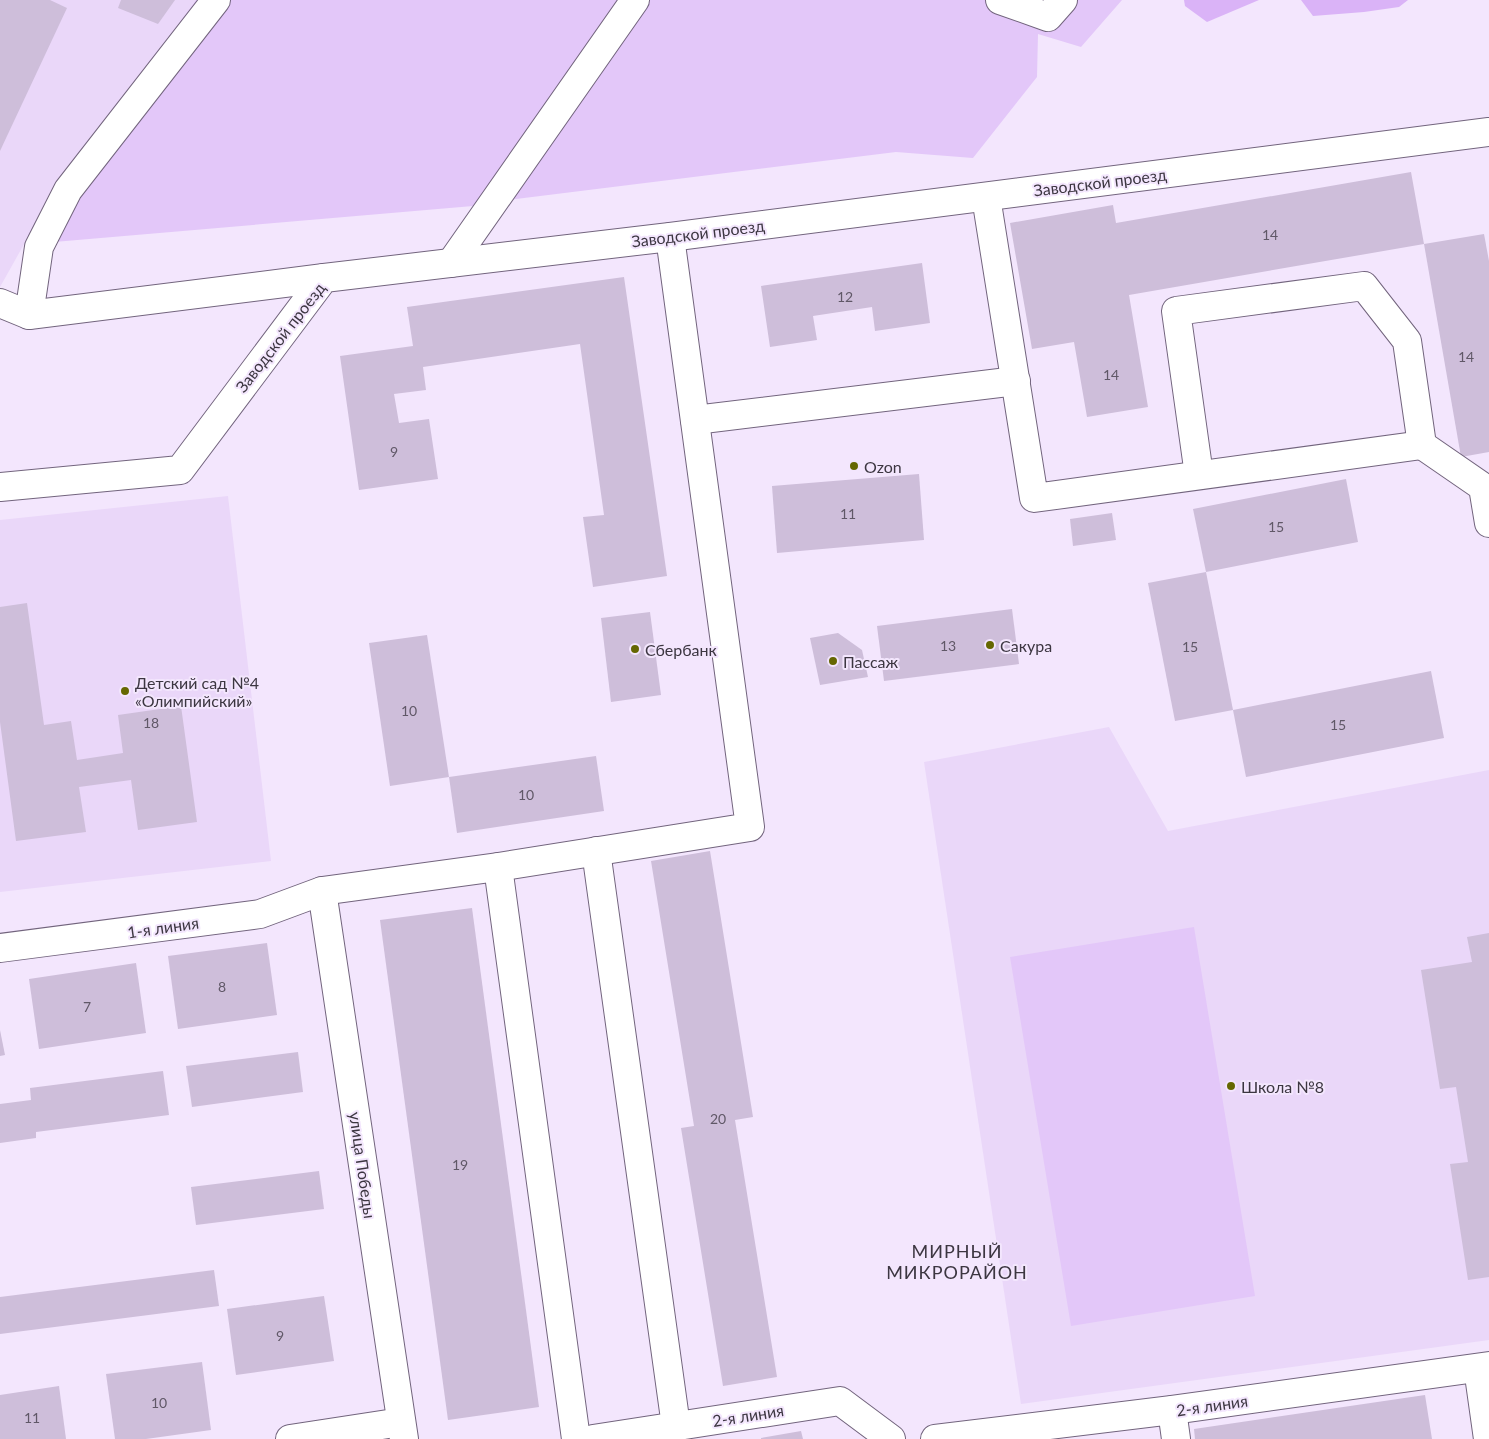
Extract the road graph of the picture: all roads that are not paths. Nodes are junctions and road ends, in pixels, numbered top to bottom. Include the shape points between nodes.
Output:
1 (216, 0) edge
2 (635, 0) edge
3 (1000, 0) edge
4 (1063, 0) edge
5 (1489, 132) edge
6 (986, 197) junction
7 (670, 237) junction
8 (451, 263) junction
9 (324, 278) junction
10 (0, 303) edge
11 (29, 314) junction
12 (1016, 381) junction
13 (695, 420) junction
14 (1422, 445) junction
15 (1199, 476) junction
16 (0, 487) edge
17 (1489, 523) edge
18 (596, 851) junction
19 (498, 867) junction
20 (322, 891) junction
21 (0, 948) edge
22 (1484, 1367) edge
23 (1172, 1410) junction
24 (676, 1426) junction
25 (402, 1431) edge
26 (290, 1439) edge
27 (576, 1439) edge
28 (593, 1439) edge
29 (890, 1439) edge
30 (936, 1439) edge
31 (1176, 1439) edge
32 (1488, 1439) edge

1 - 11 street via 68,190 39,247
2 - 8 street
3 - 4 street via 1048,17
5 - 6 street, Заводской проезд
6 - 7 street, Заводской проезд
6 - 12 street
7 - 8 street, Заводской проезд
7 - 13 street
8 - 9 street, Заводской проезд
9 - 11 street
9 - 16 street, Заводской проезд via 180,470
10 - 11 street
12 - 13 street
12 - 15 street via 1034,498
13 - 18 street, 1-я линия via 750,827
14 - 15 street
14 - 15 street via 1407,341 1364,286 1176,311
14 - 17 street via 1483,487
18 - 19 street, 1-я линия
18 - 24 street
19 - 20 street, 1-я линия
19 - 27 street
20 - 21 street, 1-я линия via 260,914
20 - 25 street, улица Победы
22 - 23 street, 2-я линия
22 - 32 street
23 - 30 street, 2-я линия
23 - 31 street
24 - 28 street, 2-я линия
24 - 29 street, 2-я линия via 840,1401
25 - 26 street

